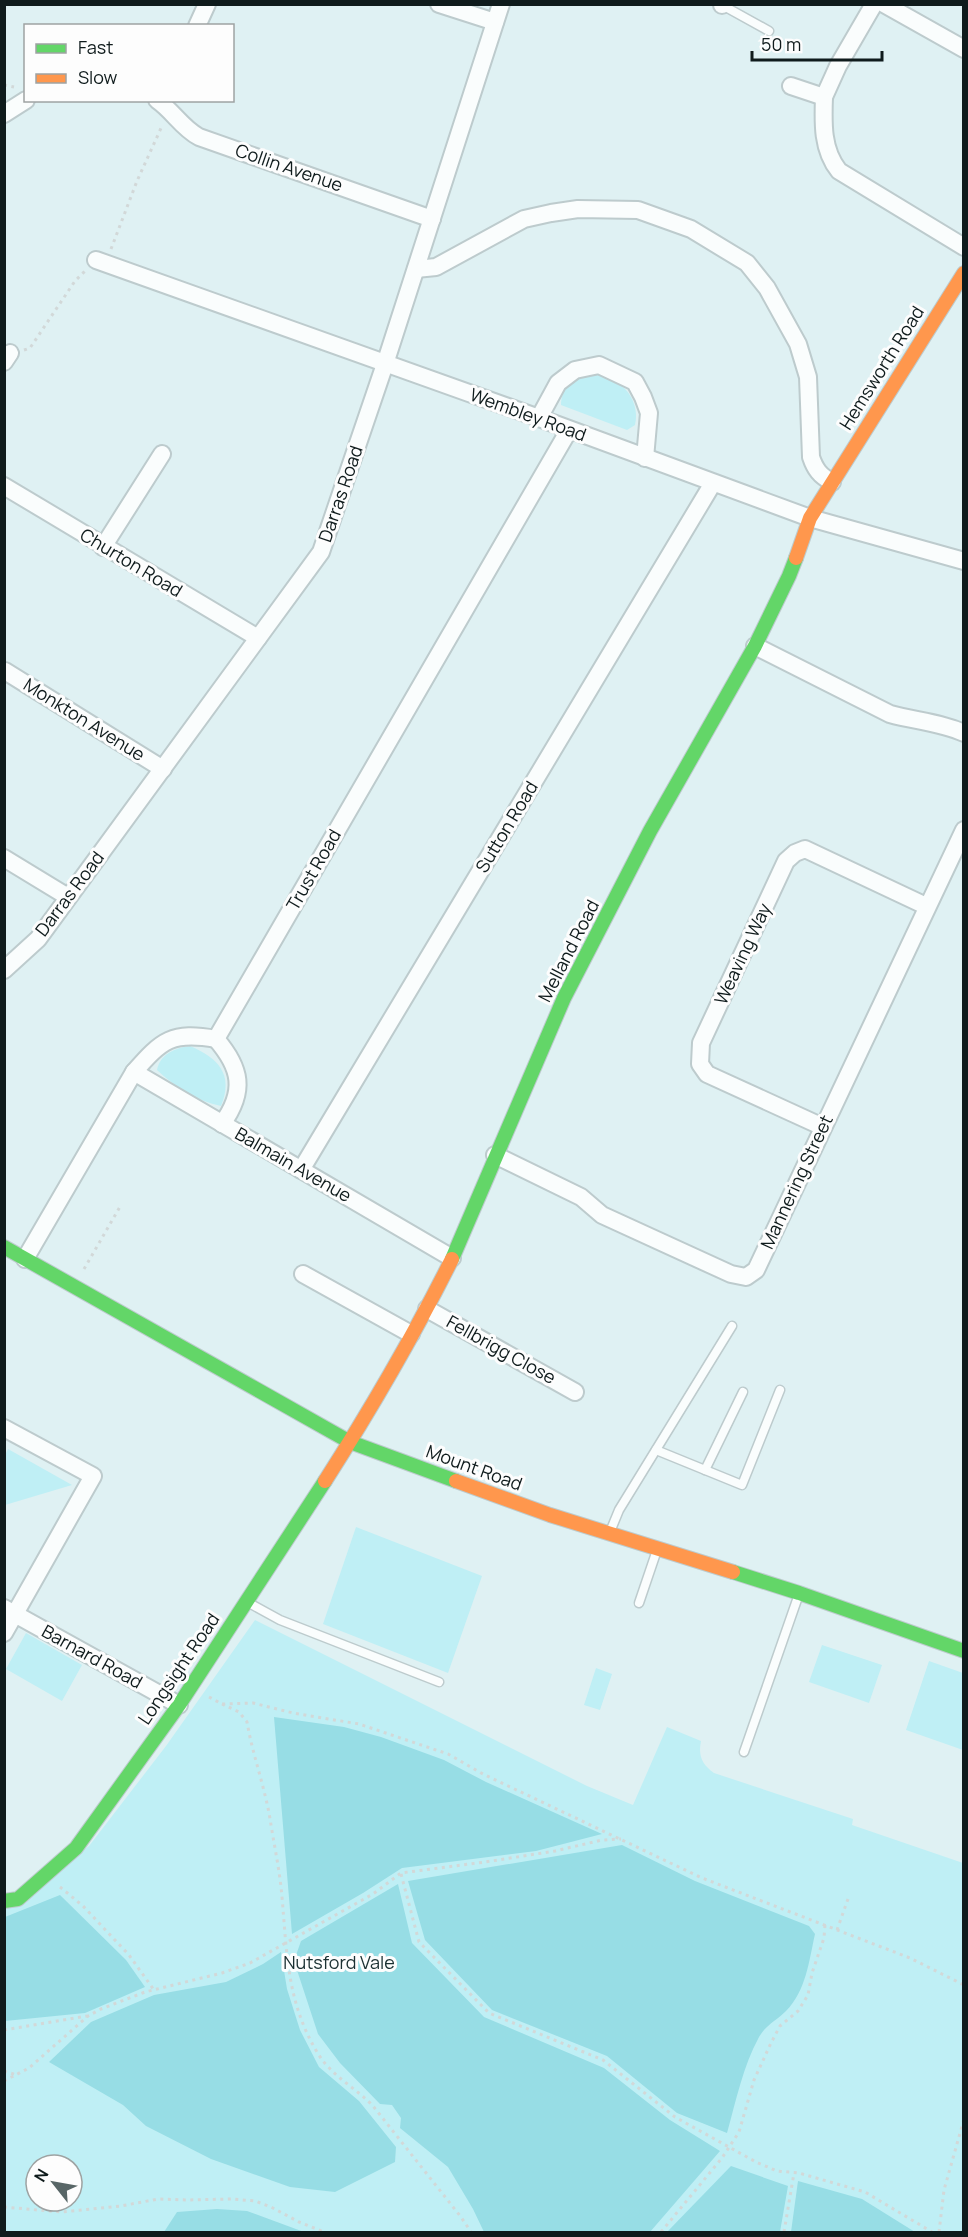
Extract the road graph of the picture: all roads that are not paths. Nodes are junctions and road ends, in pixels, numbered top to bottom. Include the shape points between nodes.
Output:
1 (207, 4) edge
2 (439, 4) edge
3 (501, 4) edge
4 (874, 4) edge
5 (885, 4) edge
6 (722, 5) edge
7 (495, 22) junction
8 (198, 24) edge
9 (769, 31) dead end
10 (963, 49) edge
11 (791, 87) dead end
12 (824, 97) junction
13 (24, 101) edge
14 (161, 103) edge
15 (4, 114) edge
16 (432, 219) junction
17 (963, 247) edge
18 (96, 260) road end
19 (416, 269) junction
20 (962, 279) edge
21 (385, 364) junction
22 (539, 418) junction
23 (569, 430) junction
24 (162, 454) dead end
25 (645, 458) junction
26 (832, 482) junction
27 (713, 483) junction
28 (4, 486) edge
29 (810, 518) junction
30 (103, 547) junction
31 (963, 561) edge
32 (258, 638) junction
33 (756, 646) junction
34 (5, 671) edge
35 (963, 734) edge
36 (163, 769) junction
37 (963, 830) edge
38 (4, 858) edge
39 (68, 897) junction
40 (926, 906) junction
41 (4, 970) edge
42 (216, 1039) junction
43 (134, 1071) junction
44 (222, 1124) junction
45 (823, 1127) junction
46 (495, 1155) junction
47 (301, 1170) junction
48 (4, 1247) edge
49 (452, 1258) junction
50 (25, 1259) junction
51 (303, 1274) dead end
52 (426, 1309) junction
53 (732, 1326) dead end
54 (411, 1334) junction
55 (780, 1390) dead end
56 (575, 1392) dead end
57 (743, 1392) dead end
58 (4, 1428) edge
59 (350, 1442) junction
60 (656, 1450) junction
61 (705, 1470) junction
62 (609, 1533) junction
63 (657, 1549) junction
64 (799, 1593) junction
65 (246, 1602) junction
66 (639, 1603) dead end
67 (10, 1611) edge
68 (4, 1633) edge
69 (963, 1652) edge
70 (439, 1682) dead end
71 (179, 1705) junction
72 (744, 1752) dead end
73 (11, 1900) edge

1 - 8 street
2 - 7 street
3 - 7 street, Darras Road
4 - 12 street
5 - 10 street
6 - 9 lane
7 - 16 street, Darras Road
11 - 12 street
12 - 17 street via 827,146 839,171
13 - 15 street
14 - 16 street, Collin Avenue via 184,128 199,137
16 - 19 street, Darras Road
18 - 21 street, Wembley Road
19 - 21 street, Darras Road
19 - 26 street via 436,267 524,219 551,213 638,210 692,229 747,262 783,316 798,344 808,377 811,457 815,468
20 - 26 street, Hemsworth Road
21 - 22 street, Wembley Road
21 - 32 street, Darras Road via 321,552
22 - 23 street, Wembley Road
22 - 25 street via 558,383 575,370 598,365 635,382 643,397 649,413
23 - 25 street, Wembley Road
23 - 42 street, Trust Road
24 - 30 street
25 - 27 street, Wembley Road
26 - 29 street, Melland Road
27 - 29 street, Wembley Road
27 - 47 street, Sutton Road
28 - 30 street, Churton Road
29 - 31 street, Wembley Road
29 - 33 street, Melland Road via 789,576
30 - 32 street, Churton Road
32 - 36 street, Darras Road
33 - 35 street via 890,714 935,723
33 - 46 street, Melland Road via 650,831 564,998
34 - 36 street, Monkton Avenue
36 - 39 street, Darras Road
37 - 40 street, Mannering Street
38 - 39 street
39 - 41 street, Darras Road via 38,939
40 - 45 street, Mannering Street
40 - 45 street, Weaving Way via 805,849 795,853 786,861 700,1043 700,1064 707,1074
42 - 43 street via 176,1036 154,1049
42 - 44 street via 232,1061 237,1076 237,1100
43 - 44 street, Balmain Avenue
43 - 50 street
44 - 47 street, Balmain Avenue
45 - 46 street, Mannering Street via 756,1270 746,1277 731,1275 641,1234 602,1215 581,1197
46 - 49 street, Melland Road
47 - 49 street, Balmain Avenue
48 - 50 street, Mount Road
49 - 52 street, Melland Road
50 - 59 street, Mount Road
51 - 54 street
52 - 54 street, Melland Road
52 - 56 street, Fellbrigg Close
53 - 60 lane
54 - 59 street, Melland Road
55 - 61 lane via 742,1485
57 - 61 lane
58 - 67 street via 93,1476
59 - 62 street, Mount Road
59 - 65 street, Longsight Road
60 - 61 lane
60 - 62 lane
62 - 63 street, Mount Road
63 - 64 street, Mount Road
63 - 66 lane
64 - 69 street, Mount Road
64 - 72 lane
65 - 70 lane via 280,1620
65 - 71 street, Longsight Road
67 - 68 street
67 - 71 street, Barnard Road
71 - 73 street, Longsight Road via 76,1848

